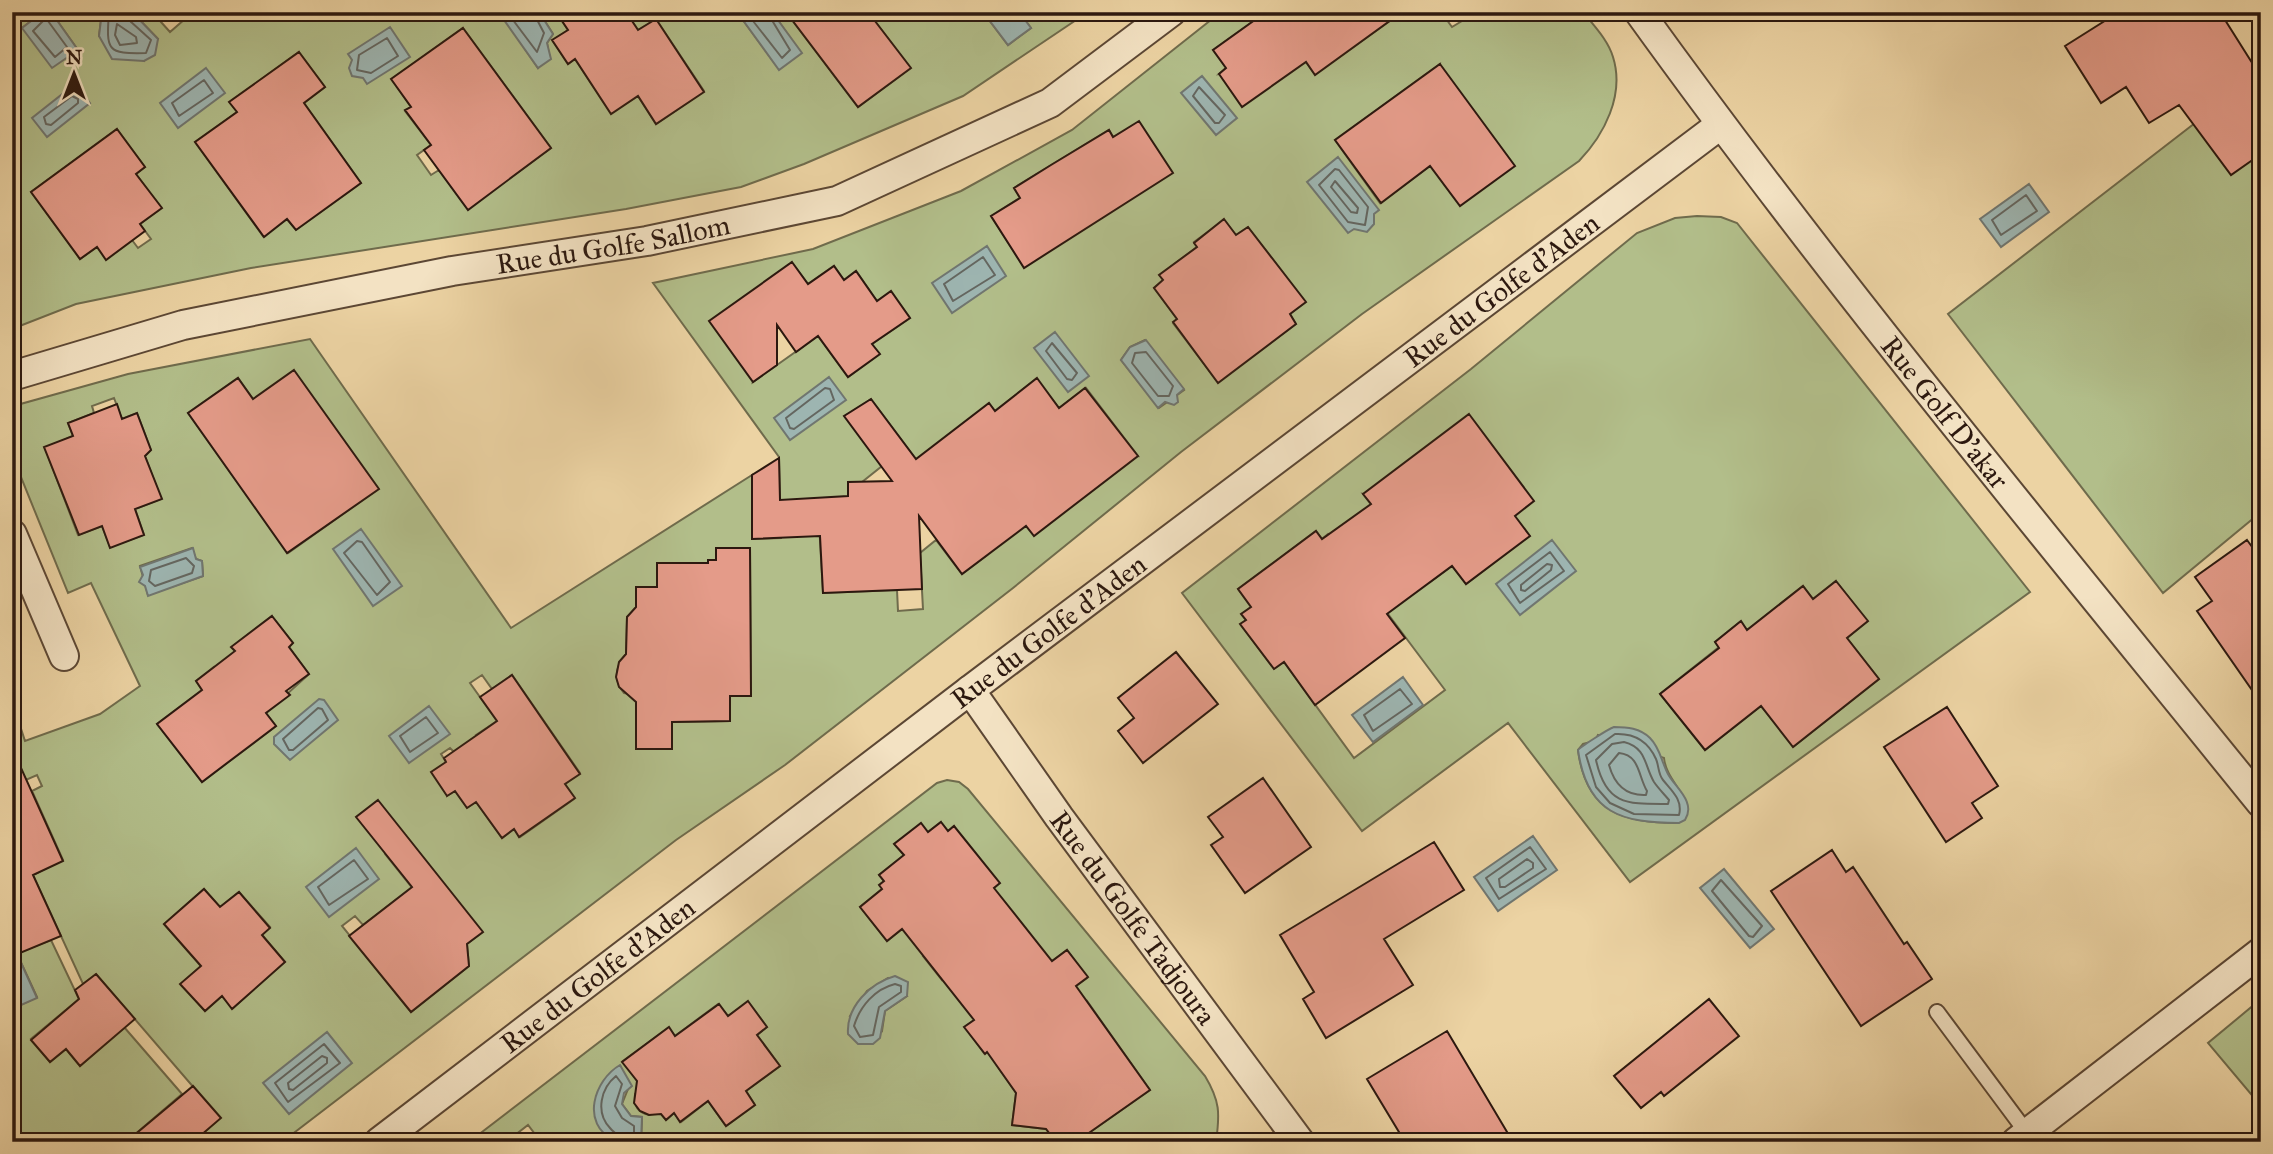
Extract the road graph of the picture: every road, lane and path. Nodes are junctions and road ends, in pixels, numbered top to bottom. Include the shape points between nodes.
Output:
1 (1171, 12) edge
2 (1639, 12) edge
3 (1720, 125) junction
4 (12, 376) edge
5 (12, 534) edge
6 (64, 656) dead end
7 (970, 690) junction
8 (2261, 803) edge
9 (2261, 952) edge
10 (1937, 1012) dead end
11 (2021, 1138) edge
12 (1295, 1140) edge
13 (379, 1142) edge

1 - 4 street, Rue du Golfe Sallom via 1050,103 837,201 647,241 452,271 183,325
2 - 3 street, Rue Golf D'akar
3 - 7 street, Rue du Golfe d'Aden
3 - 8 street, Rue Golf D'akar via 1954,424
5 - 6 street
7 - 12 street, Rue du Golfe Tadjoura
7 - 13 street, Rue du Golfe d'Aden
9 - 11 street
10 - 11 lane

